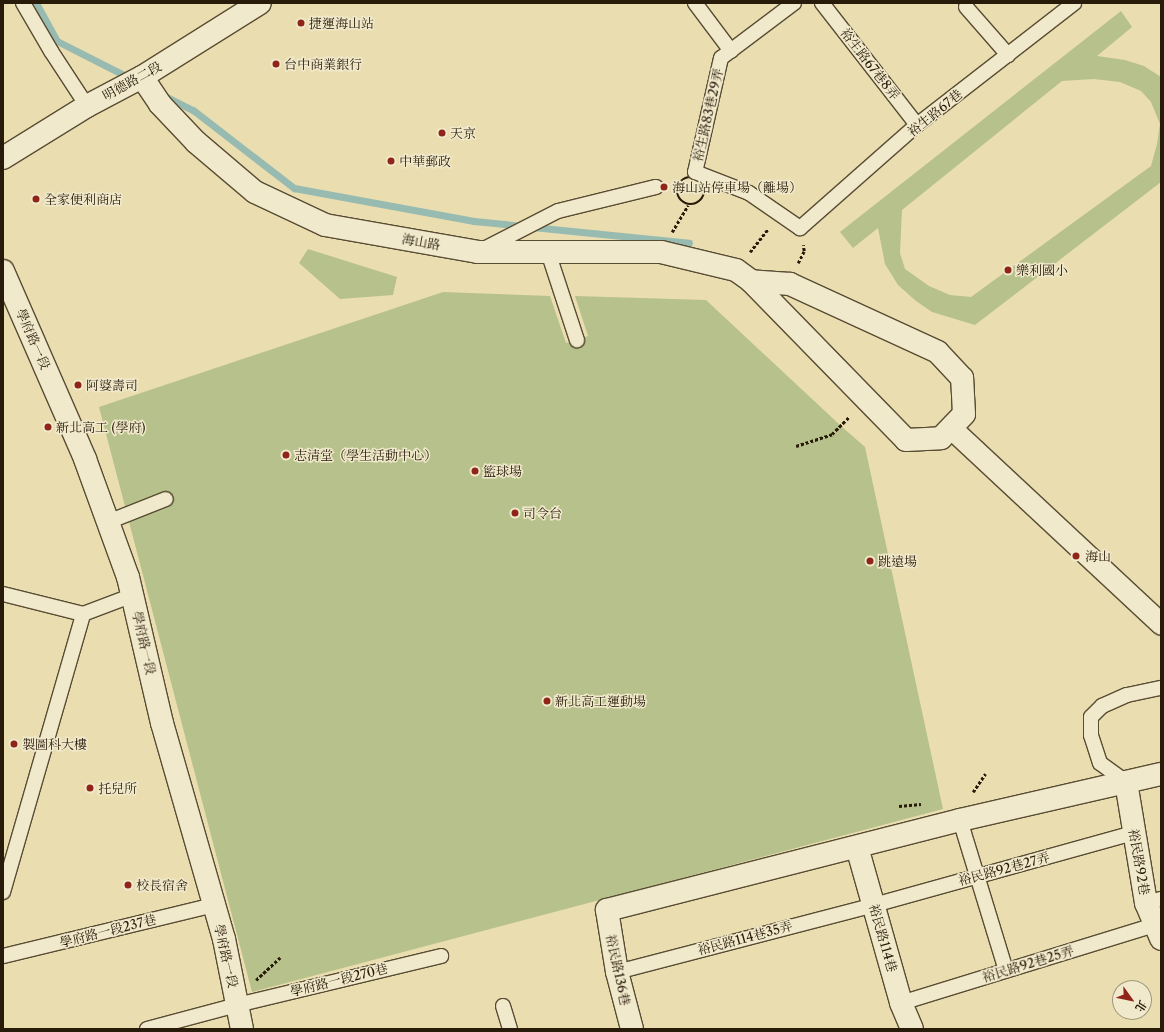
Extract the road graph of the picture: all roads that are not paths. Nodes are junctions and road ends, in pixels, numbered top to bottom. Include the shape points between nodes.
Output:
1 (24, 3) edge
2 (260, 3) edge
3 (696, 3) edge
4 (794, 3) edge
5 (822, 3) edge
6 (1074, 3) edge
7 (966, 7) dead end
8 (726, 54) junction
9 (1008, 56) junction
10 (142, 77) junction
11 (87, 106) junction
12 (917, 126) junction
13 (3, 158) edge
14 (656, 187) dead end
15 (800, 228) joint
16 (478, 252) junction
17 (548, 252) junction
18 (3, 272) edge
19 (743, 276) junction
20 (577, 340) dead end
21 (951, 428) junction
22 (166, 499) dead end
23 (108, 522) junction
24 (3, 594) edge
25 (133, 595) junction
26 (83, 614) junction
27 (1161, 624) edge
28 (1161, 688) edge
29 (1161, 774) edge
30 (1126, 782) junction
31 (960, 820) junction
32 (1134, 833) junction
33 (857, 847) junction
34 (976, 876) junction
35 (3, 892) edge
36 (1153, 901) edge
37 (214, 905) junction
38 (874, 905) junction
39 (1158, 932) edge
40 (3, 956) edge
41 (441, 956) dead end
42 (1006, 970) junction
43 (617, 972) junction
44 (901, 1003) junction
45 (237, 1005) junction
46 (503, 1006) dead end
47 (147, 1029) edge
48 (242, 1029) edge
49 (510, 1029) edge
50 (632, 1029) edge
51 (912, 1029) edge

1 - 11 lane via 51,51
2 - 10 street, 明德路二段
3 - 8 lane
4 - 8 lane
5 - 12 lane, 裕生路67巷8弄
6 - 9 lane, 裕生路67巷
7 - 9 lane
8 - 15 lane, 裕生路83巷29弄 via 695,172 749,193
9 - 12 lane, 裕生路67巷
10 - 11 street, 明德路二段
10 - 16 street, 海山路 via 160,104 196,142 255,192 325,225
11 - 13 street, 明德路二段
12 - 15 lane, 裕生路67巷
14 - 16 lane via 558,211
16 - 17 street, 海山路
17 - 19 street, 海山路 via 661,252
17 - 20 lane
18 - 23 street, 學府路一段 via 85,459
19 - 21 street via 906,440 941,438
19 - 21 street, 海山路 via 790,284 938,352 962,378 964,414
21 - 27 street
22 - 23 lane
23 - 25 street, 學府路一段
24 - 26 lane
25 - 26 lane
25 - 37 street, 學府路一段 via 162,723
26 - 35 lane
28 - 30 lane via 1127,695 1102,706 1091,717 1091,735 1100,763
29 - 30 street
30 - 31 street
30 - 32 street, 裕民路92巷
31 - 33 street
31 - 34 lane
32 - 34 lane, 裕民路92巷27弄
32 - 36 street, 裕民路92巷
33 - 38 street, 裕民路114巷
33 - 43 street, 裕民路136巷 via 607,910
34 - 38 lane, 裕民路92巷27弄
34 - 42 lane
36 - 39 street, 裕民路92巷
37 - 40 lane, 學府路一段237巷
37 - 45 street, 學府路一段 via 224,939
38 - 43 lane, 裕民路114巷35弄
38 - 44 street, 裕民路114巷
39 - 42 lane, 裕民路92巷25弄
41 - 45 lane, 學府路一段270巷
42 - 44 lane, 裕民路92巷25弄
43 - 50 street, 裕民路136巷
44 - 51 street, 裕民路114巷
45 - 47 lane, 學府路一段270巷
45 - 48 street, 學府路一段
46 - 49 lane

